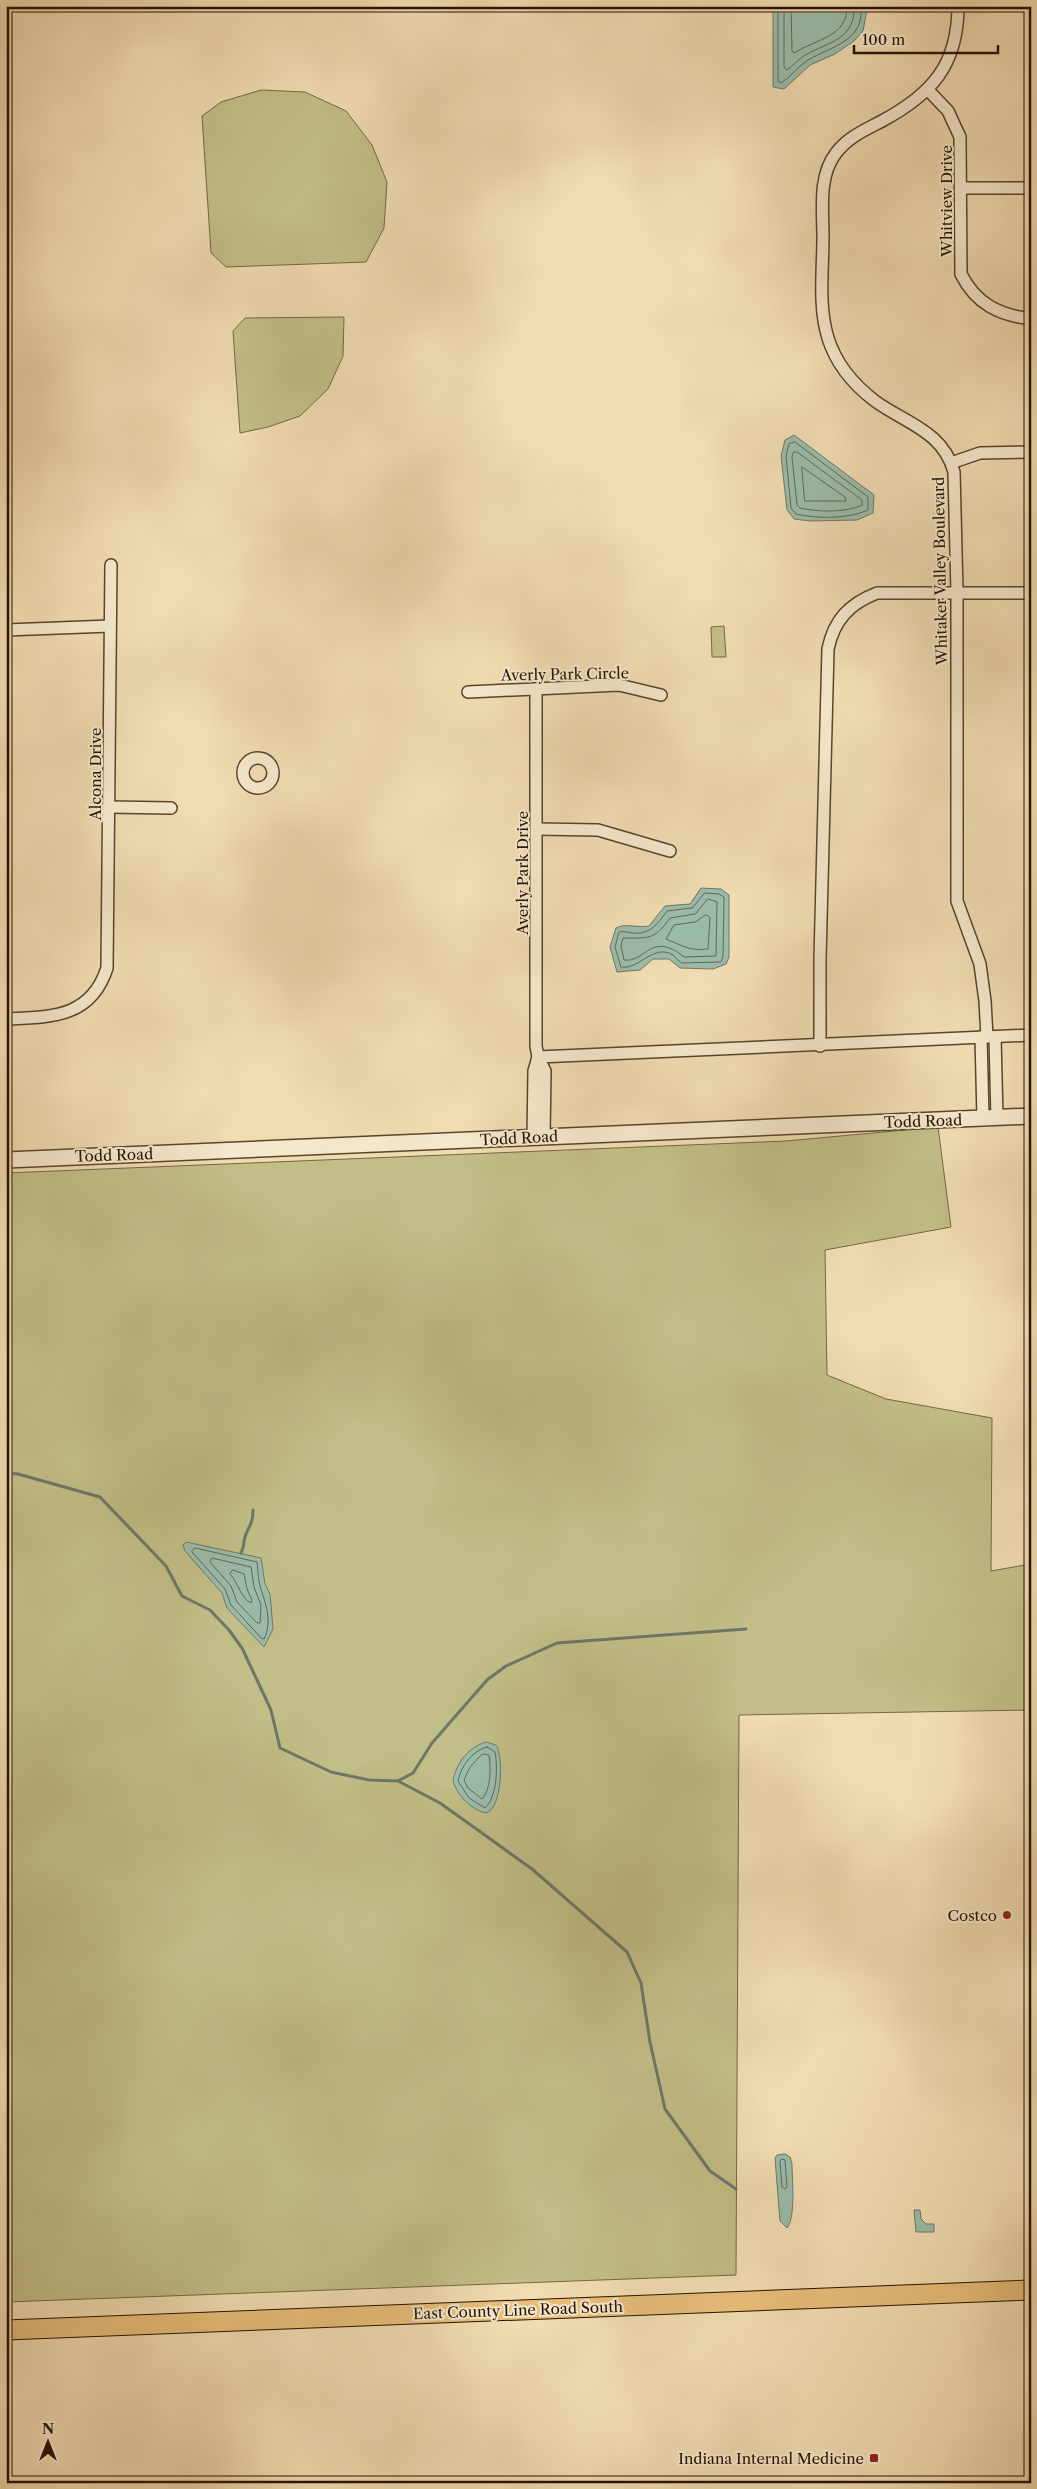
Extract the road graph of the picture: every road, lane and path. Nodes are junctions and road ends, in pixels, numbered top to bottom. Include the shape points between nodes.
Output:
1 (958, 6) edge
2 (928, 90) junction
3 (962, 188) junction
4 (1031, 188) edge
5 (1031, 319) edge
6 (1031, 452) edge
7 (951, 462) junction
8 (111, 565) dead end
9 (957, 592) junction
10 (1031, 592) edge
11 (110, 626) junction
12 (6, 630) edge
13 (536, 689) junction
14 (468, 692) dead end
15 (661, 695) dead end
16 (109, 807) junction
17 (171, 808) dead end
18 (537, 830) junction
19 (670, 851) dead end
20 (6, 1019) edge
21 (1031, 1035) edge
22 (988, 1037) junction
23 (820, 1046) junction
24 (538, 1056) junction
25 (1031, 1116) edge
26 (990, 1118) junction
27 (539, 1137) junction
28 (6, 1160) edge
29 (1031, 2290) edge
30 (6, 2330) edge

1 - 2 street, Whitaker Valley Boulevard via 952,51
2 - 3 street, Whitview Drive via 948,111 958,129 962,147
2 - 7 street, Whitaker Valley Boulevard via 908,107 848,140 830,161 824,190 823,311 830,344 850,378 878,403 931,435
3 - 4 street
3 - 5 street, Whitview Drive via 961,274 970,290 986,306 1008,316
6 - 7 street via 980,453
7 - 9 street, Whitaker Valley Boulevard via 955,482
8 - 11 street, Alcona Drive
9 - 10 street
9 - 22 street, Whitaker Valley Boulevard via 957,901 980,964
9 - 23 street via 877,594 860,600 842,614 831,632 828,649
11 - 12 street
11 - 16 street, Alcona Drive
13 - 14 street, Averly Park Circle
13 - 15 street, Averly Park Circle via 623,685
13 - 18 street, Averly Park Drive
16 - 17 street
16 - 20 street, Alcona Drive via 109,955 101,982 88,1000 66,1013
18 - 19 street via 598,830
18 - 24 street, Averly Park Drive
21 - 22 street
22 - 23 street
22 - 26 street, Whitaker Valley Boulevard
23 - 24 street
24 - 27 street, Averly Park Drive via 545,1071
25 - 26 street, Todd Road
26 - 27 street, Todd Road
27 - 28 street, Todd Road
29 - 30 main road, East County Line Road South

